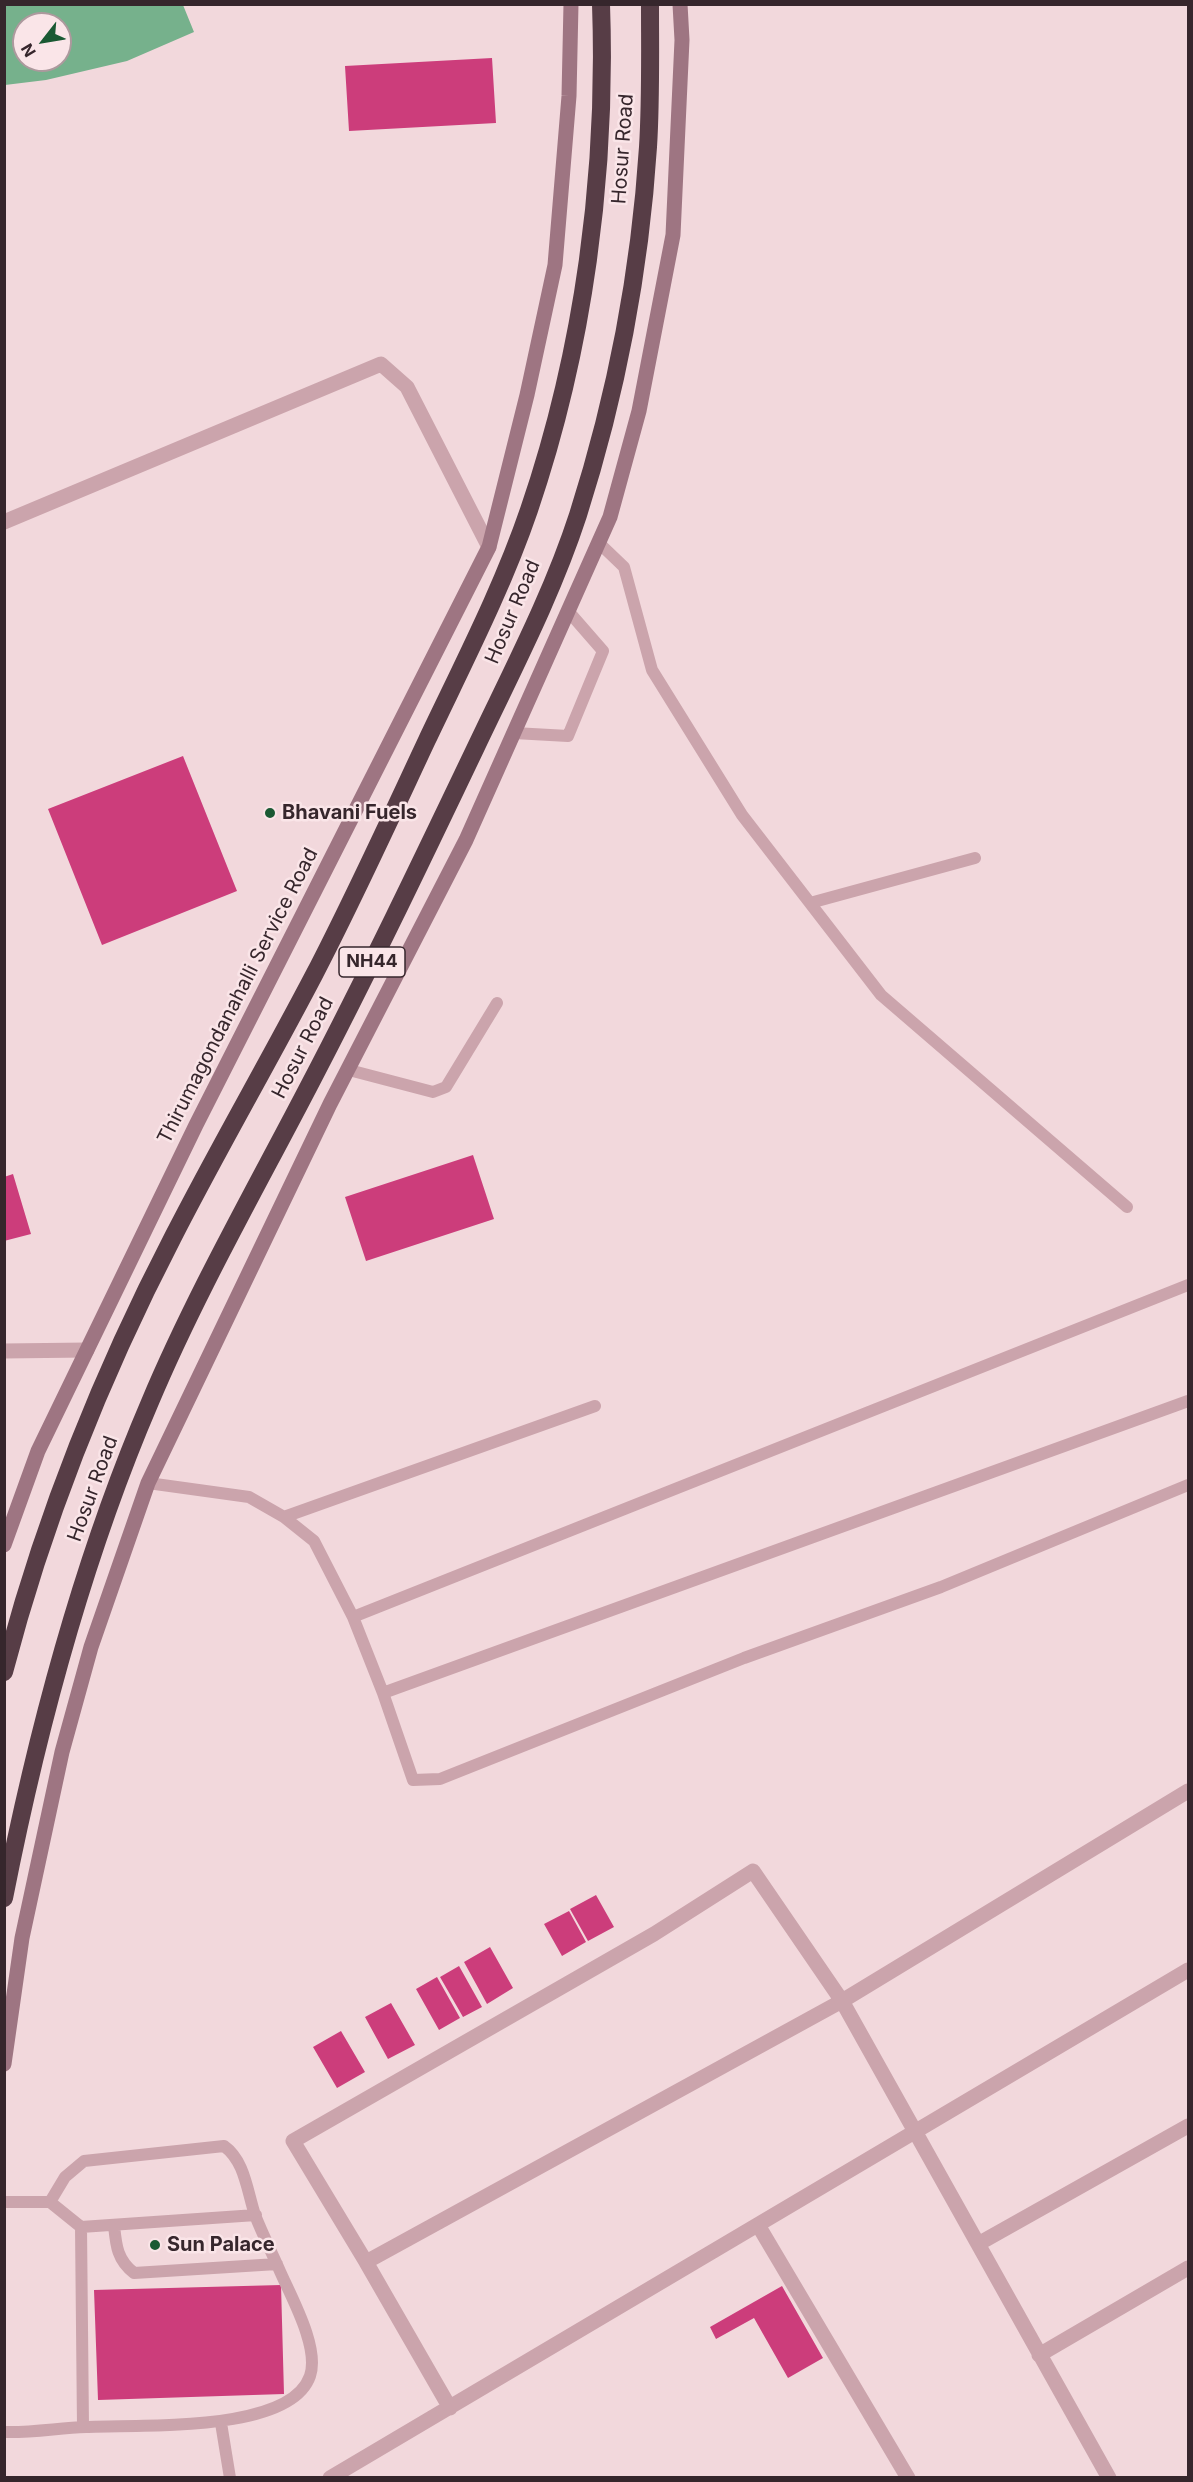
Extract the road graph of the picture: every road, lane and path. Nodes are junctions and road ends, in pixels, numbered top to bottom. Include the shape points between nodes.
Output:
1 (571, 4) edge
2 (601, 4) edge
3 (650, 4) edge
4 (680, 4) edge
5 (4, 522) edge
6 (600, 544) junction
7 (489, 547) junction
8 (569, 612) junction
9 (514, 734) junction
10 (975, 858) dead end
11 (810, 903) junction
12 (497, 1003) dead end
13 (349, 1070) junction
14 (1127, 1207) dead end
15 (1188, 1285) edge
16 (87, 1350) junction
17 (4, 1351) edge
18 (1188, 1401) edge
19 (596, 1406) dead end
20 (148, 1483) junction
21 (1188, 1485) edge
22 (284, 1517) junction
23 (4, 1545) edge
24 (353, 1617) junction
25 (4, 1672) edge
26 (384, 1693) junction
27 (1188, 1791) edge
28 (4, 1898) edge
29 (1188, 1970) edge
30 (842, 2001) junction
31 (4, 2064) edge
32 (1188, 2126) edge
33 (917, 2131) junction
34 (4, 2202) edge
35 (50, 2202) junction
36 (256, 2215) junction
37 (758, 2224) junction
38 (114, 2225) junction
39 (81, 2227) junction
40 (978, 2244) junction
41 (366, 2262) junction
42 (277, 2264) junction
43 (1188, 2268) edge
44 (1039, 2355) junction
45 (450, 2408) junction
46 (221, 2423) junction
47 (83, 2427) junction
48 (4, 2432) edge
49 (230, 2478) edge
50 (330, 2478) edge
51 (908, 2478) edge
52 (1109, 2478) edge

1 - 7 street, Thirumagondanahalli Service Road via 555,265
2 - 25 highway, Hosur Road / NH44 via 601,99 590,243 559,408 530,507 484,620 314,975 171,1240 129,1330 60,1494
3 - 28 highway, Hosur Road / NH44 via 648,145 636,266 611,400 577,519 530,632 416,873 151,1399 93,1554 33,1771
4 - 6 street via 682,40 673,235 639,411
5 - 7 street via 381,364 407,387
6 - 8 street
6 - 11 lane via 624,567 652,670 742,815
7 - 16 street, Thirumagondanahalli Service Road via 196,1125
8 - 9 street
8 - 9 lane via 603,651 568,736
9 - 13 street via 466,840
10 - 11 lane
11 - 14 lane via 881,995
12 - 13 lane via 446,1087 433,1092
13 - 20 street
15 - 24 lane
16 - 17 street
16 - 23 street, Thirumagondanahalli Service Road via 38,1451
18 - 26 lane
19 - 22 lane
20 - 22 lane via 249,1497
20 - 31 street via 92,1647 62,1752 22,1938
21 - 26 lane via 941,1587 744,1658 440,1779 413,1780
22 - 24 lane via 314,1541
24 - 26 lane
27 - 30 street
29 - 33 street
30 - 33 street
30 - 41 street
30 - 41 street via 753,1871 654,1934 292,2141
32 - 40 street
33 - 37 street
33 - 40 street
34 - 35 lane
35 - 36 lane via 64,2177 84,2161 224,2146 233,2152 243,2171
35 - 39 lane
36 - 38 lane
36 - 42 lane
37 - 45 street
37 - 51 street
38 - 39 lane
38 - 42 lane via 117,2251 123,2265 134,2273
39 - 47 lane
40 - 44 street
41 - 45 street
42 - 46 lane via 313,2358 310,2375 302,2392 272,2408
43 - 44 street
44 - 52 street
45 - 50 street
46 - 47 lane
46 - 49 lane
47 - 48 lane via 38,2433

